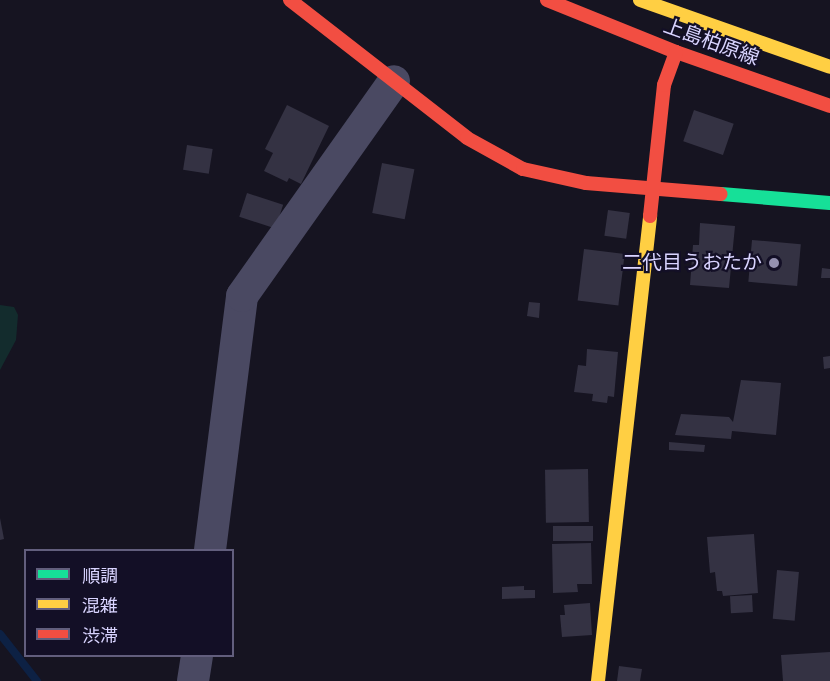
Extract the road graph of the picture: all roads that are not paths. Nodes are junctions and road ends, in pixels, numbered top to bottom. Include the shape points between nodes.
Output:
1 (290, 0) edge
2 (547, 0) edge
3 (653, 2) edge
4 (676, 52) junction
5 (830, 68) edge
6 (394, 81) junction
7 (830, 106) edge
8 (652, 189) junction
9 (830, 203) edge
10 (210, 549) edge
11 (196, 657) edge
12 (193, 681) edge
13 (598, 681) edge

1 - 6 street
2 - 4 street, 上島柏原線
3 - 5 street, 上島柏原線
4 - 7 street, 上島柏原線
4 - 8 street via 664,85
6 - 8 street via 467,138 523,169 564,180
6 - 10 street via 242,296
8 - 9 street
8 - 13 street
11 - 12 street

